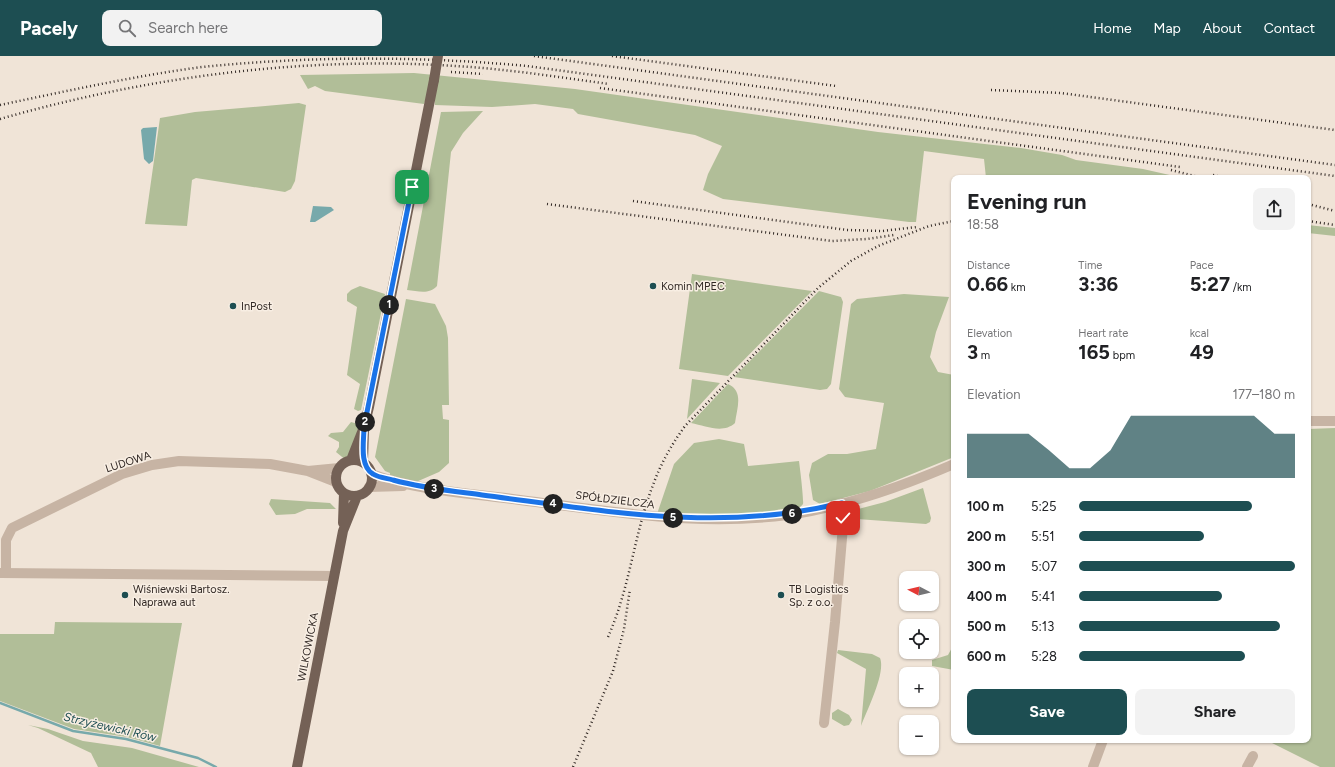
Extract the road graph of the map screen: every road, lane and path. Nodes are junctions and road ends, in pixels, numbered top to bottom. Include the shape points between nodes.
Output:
1 (438, 56) edge
2 (1311, 421) edge
3 (1335, 421) edge
4 (364, 427) junction
5 (351, 460) junction
6 (363, 462) junction
7 (951, 465) edge
8 (339, 468) junction
9 (308, 471) junction
10 (371, 474) junction
11 (336, 482) junction
12 (409, 485) junction
13 (369, 487) junction
14 (344, 493) junction
15 (357, 496) junction
16 (842, 503) junction
17 (343, 531) junction
18 (3, 573) edge
19 (334, 576) junction
20 (824, 723) dead end
21 (1102, 743) edge
22 (1253, 756) dead end
23 (297, 767) edge
24 (1093, 767) edge
25 (1246, 767) edge

1 - 4 main road, bridge
2 - 3 street
4 - 5 main road
4 - 6 main road
5 - 6 main road
5 - 8 main road
6 - 10 main road
7 - 16 street, SPÓŁDZIELCZA via 894,488
8 - 9 street, LUDOWA
8 - 11 main road
9 - 11 street, LUDOWA
9 - 18 street, LUDOWA via 270,464 215,461 152,465 122,474 12,528 6,540
10 - 12 street, SPÓŁDZIELCZA
10 - 13 main road
11 - 14 main road
12 - 13 street, SPÓŁDZIELCZA
12 - 16 street, SPÓŁDZIELCZA via 637,515 691,519 779,516
13 - 15 main road
14 - 15 main road
14 - 17 main road, WILKOWICKA
15 - 17 main road, WILKOWICKA
16 - 20 street via 843,526
17 - 19 main road, WILKOWICKA
18 - 19 street, LUDOWA
19 - 23 main road, WILKOWICKA
21 - 24 street
22 - 25 street

